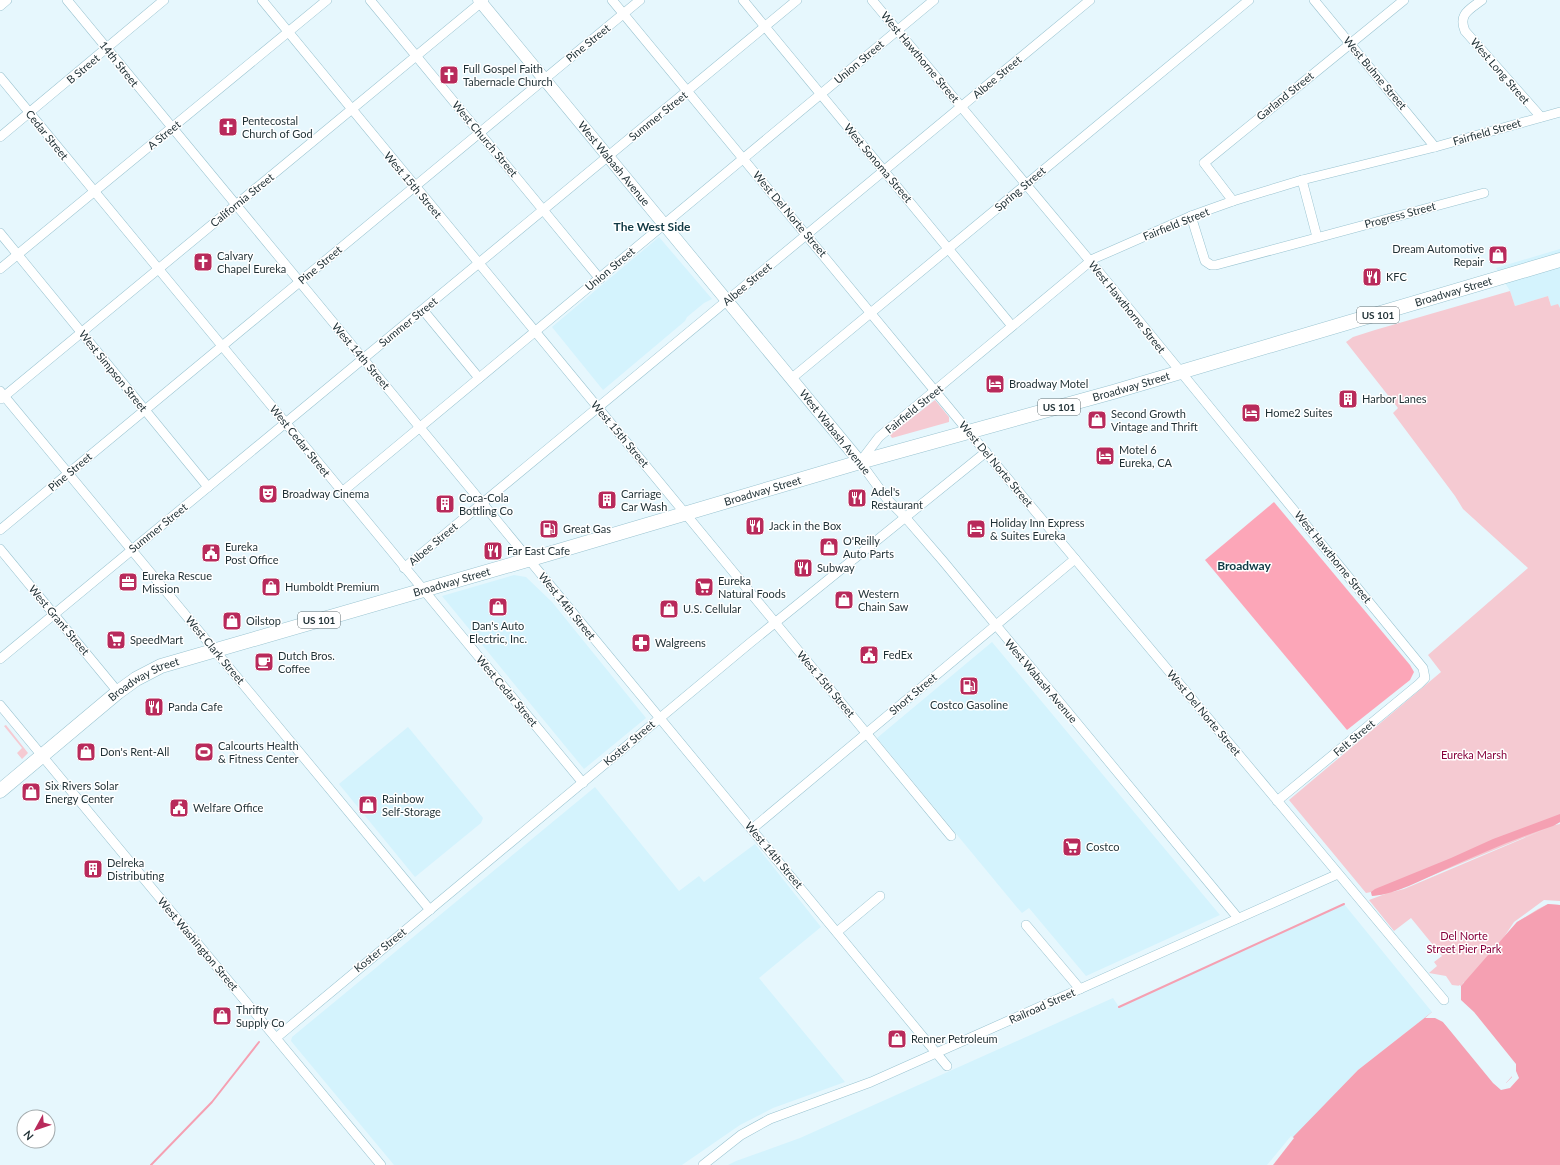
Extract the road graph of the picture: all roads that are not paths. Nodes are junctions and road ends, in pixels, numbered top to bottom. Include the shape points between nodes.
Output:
1 (7, 0) edge
2 (67, 0) edge
3 (164, 0) edge
4 (262, 0) edge
5 (327, 0) edge
6 (370, 0) edge
7 (612, 0) edge
8 (640, 0) edge
9 (743, 0) edge
10 (797, 0) edge
11 (872, 0) edge
12 (934, 0) edge
13 (1090, 0) edge
14 (1249, 0) edge
15 (1314, 0) edge
16 (1404, 0) edge
17 (1482, 0) edge
18 (481, 1) edge
19 (0, 6) edge
20 (624, 14) junction
21 (765, 27) junction
22 (898, 30) junction
23 (288, 33) junction
24 (1350, 43) junction
25 (107, 49) junction
26 (416, 56) junction
27 (0, 77) edge
28 (544, 78) junction
29 (688, 91) junction
30 (821, 94) junction
31 (961, 106) junction
32 (351, 109) junction
33 (1560, 112) edge
34 (30, 113) junction
35 (1541, 117) junction
36 (172, 127) junction
37 (479, 132) junction
38 (0, 137) edge
39 (1435, 147) junction
40 (609, 156) junction
41 (743, 158) junction
42 (884, 171) junction
43 (1302, 180) junction
44 (1026, 184) junction
45 (415, 186) junction
46 (94, 192) junction
47 (1484, 193) dead end
48 (1233, 201) junction
49 (236, 205) junction
50 (543, 210) junction
51 (1191, 216) junction
52 (664, 223) junction
53 (0, 233) edge
54 (807, 235) junction
55 (1317, 237) junction
56 (949, 249) junction
57 (18, 254) junction
58 (1560, 260) edge
59 (1090, 261) junction
60 (478, 264) junction
61 (0, 269) edge
62 (158, 269) junction
63 (600, 278) junction
64 (299, 282) junction
65 (728, 300) junction
66 (423, 310) junction
67 (871, 313) junction
68 (1012, 326) junction
69 (81, 332) junction
70 (535, 332) junction
71 (222, 347) junction
72 (363, 358) junction
73 (1180, 372) junction
74 (479, 378) junction
75 (792, 378) junction
76 (936, 390) junction
77 (2, 396) edge
78 (598, 408) junction
79 (145, 410) junction
80 (285, 423) junction
81 (420, 427) junction
82 (968, 431) junction
83 (986, 452) junction
84 (860, 462) junction
85 (68, 474) junction
86 (208, 487) junction
87 (342, 492) junction
88 (482, 504) junction
89 (686, 513) junction
90 (905, 517) junction
91 (0, 530) edge
92 (0, 549) edge
93 (132, 549) junction
94 (1075, 559) junction
95 (529, 560) junction
96 (404, 568) junction
97 (422, 590) junction
98 (54, 614) junction
99 (775, 623) junction
100 (996, 625) junction
101 (215, 649) junction
102 (0, 659) edge
103 (1425, 672) joint
104 (118, 692) junction
105 (0, 705) edge
106 (660, 718) junction
107 (866, 733) junction
108 (42, 756) junction
109 (583, 783) junction
110 (0, 791) edge
111 (1277, 801) junction
112 (752, 829) junction
113 (951, 836) dead end
114 (1338, 874) junction
115 (880, 896) dead end
116 (430, 910) junction
117 (1238, 918) junction
118 (1026, 925) dead end
119 (837, 932) junction
120 (1080, 989) junction
121 (1444, 1000) dead end
122 (276, 1038) junction
123 (936, 1053) junction
124 (947, 1066) dead end
125 (381, 1165) edge
126 (703, 1165) edge

1 - 19 street
2 - 25 street, 14th Street
3 - 25 street, B Street
4 - 23 street, West 15th Street
5 - 23 street, A Street
6 - 26 street, West Church Street
7 - 20 street, West Del Norte Street
8 - 20 street, Pine Street
9 - 21 street, West Sonoma Street
10 - 21 street, Summer Street
11 - 22 street, West Hawthorne Street
12 - 22 street, Union Street
13 - 31 street, Albee Street
14 - 44 street, Spring Street
15 - 24 street, West Buhne Street
16 - 24 street, Garland Street
17 - 35 street, West Long Street via 1464,15 1462,23 1465,32
18 - 26 street, California Street
18 - 28 main road, West Wabash Avenue
20 - 28 street, Pine Street
20 - 29 street, West Del Norte Street
21 - 29 street, Summer Street
21 - 30 street, West Sonoma Street
22 - 30 street, Union Street
22 - 31 street, West Hawthorne Street
23 - 32 street, West 15th Street
23 - 36 street, A Street
24 - 39 street, West Buhne Street
24 - 48 street, Garland Street via 1204,162
25 - 34 street, B Street
25 - 36 street, 14th Street
26 - 32 street, California Street
26 - 37 street, West Church Street
27 - 34 street, Cedar Street
28 - 37 street, Pine Street
28 - 40 main road, West Wabash Avenue
29 - 40 street, Summer Street
29 - 41 street, West Del Norte Street
30 - 41 street, Union Street
30 - 42 street, West Sonoma Street
31 - 42 street, Albee Street
31 - 44 street, West Hawthorne Street
32 - 45 street, West 15th Street
32 - 49 street, California Street
33 - 35 street, Fairfield Street
34 - 38 street, B Street
34 - 46 street, Cedar Street
35 - 39 street, Fairfield Street
36 - 46 street, A Street
36 - 49 street, West 14th Street
37 - 45 street, Pine Street
37 - 50 street, West Church Street
39 - 43 street, Fairfield Street
40 - 50 street, Summer Street
40 - 52 main road, West Wabash Avenue
41 - 52 street, Union Street
41 - 54 street, West Del Norte Street
42 - 54 street, Albee Street
42 - 56 street, West Sonoma Street
43 - 48 street, Fairfield Street
43 - 55 street
44 - 56 street, Spring Street
44 - 59 street, West Hawthorne Street
45 - 60 street, West 15th Street
45 - 64 street, Pine Street
46 - 57 street, A Street
46 - 62 street, West Cedar Street
47 - 55 street, Progress Street
48 - 51 street, Fairfield Street
49 - 62 street, California Street
49 - 64 street, West 14th Street
50 - 60 street, Summer Street
50 - 63 street, West Church Street
51 - 55 street, Progress Street via 1205,261 1211,265
51 - 59 street, Fairfield Street
52 - 63 street, Union Street
52 - 65 main road, West Wabash Avenue
53 - 57 street, West Simpson Street
54 - 65 street, Albee Street
54 - 67 street, West Del Norte Street
56 - 67 street, Spring Street
56 - 68 street, West Sonoma Street
57 - 61 street, A Street
57 - 69 street, West Simpson Street
58 - 73 highway, Broadway Street / US 101
59 - 68 street, Fairfield Street
59 - 73 street, West Hawthorne Street
60 - 66 street, Summer Street
60 - 70 street, West 15th Street
62 - 69 street, California Street
62 - 71 street, West Cedar Street
63 - 70 street, Union Street
64 - 71 street, Pine Street
64 - 72 street, West 14th Street
65 - 75 main road, West Wabash Avenue
65 - 78 street, Albee Street
66 - 72 street, Summer Street
66 - 74 street
67 - 75 street, Spring Street
67 - 76 street, West Del Norte Street
68 - 76 street, Fairfield Street
69 - 77 street, California Street
69 - 79 street, West Simpson Street
70 - 74 street, Union Street
70 - 78 street, West 15th Street
71 - 79 street, Pine Street
71 - 80 street, West Cedar Street
72 - 80 street, Summer Street
72 - 81 street, West 14th Street
73 - 82 highway, Broadway Street / US 101
73 - 103 street, West Hawthorne Street
74 - 81 street, Union Street
75 - 84 main road, West Wabash Avenue
76 - 82 street, West Del Norte Street
76 - 84 street, Fairfield Street via 879,437
77 - 85 street, West Clark Street
78 - 88 street, Albee Street
78 - 89 street, West 15th Street
79 - 85 street, Pine Street
79 - 86 street, West Simpson Street
80 - 86 street, Summer Street
80 - 87 street, West Cedar Street
81 - 87 street, Union Street
81 - 88 street, West 14th Street
82 - 83 street, West Del Norte Street
82 - 84 highway, Broadway Street / US 101
83 - 90 street, Koster Street
83 - 94 street, West Del Norte Street
84 - 89 highway, Broadway Street / US 101
84 - 90 street, West Wabash Avenue via 887,499
85 - 91 street, Pine Street
85 - 93 street, West Clark Street
86 - 93 street, Summer Street
87 - 96 street, West Cedar Street
88 - 95 street, West 14th Street
88 - 96 street, Albee Street
89 - 95 highway, Broadway Street / US 101
89 - 99 street, West 15th Street
90 - 99 street, Koster Street
90 - 100 street, West Wabash Avenue
92 - 98 street, West Grant Street
93 - 98 street, Summer Street
93 - 101 street, West Clark Street
94 - 100 street, Short Street
94 - 111 street, West Del Norte Street
95 - 97 highway, Broadway Street / US 101
95 - 106 street, West 14th Street
96 - 97 street, West Cedar Street
97 - 101 highway, Broadway Street / US 101
97 - 109 street, West Cedar Street
98 - 102 street, Summer Street
98 - 104 street, West Grant Street
99 - 106 street, Koster Street
99 - 107 street, West 15th Street
100 - 107 street, Short Street
100 - 117 street, West Wabash Avenue
101 - 104 highway, Broadway Street / US 101 via 161,666
101 - 116 street, West Clark Street
103 - 111 street, Felt Street via 1425,678 1419,684
104 - 108 highway, Broadway Street / US 101
105 - 108 street, West Washington Street
106 - 109 street, Koster Street
106 - 112 street, West 14th Street
107 - 112 street, Short Street
107 - 113 street, West 15th Street
108 - 110 highway, Broadway Street / US 101
108 - 122 street, West Washington Street
109 - 116 street, Koster Street
111 - 114 street, West Del Norte Street
112 - 119 street, West 14th Street
114 - 117 street, Railroad Street
114 - 121 street, West Del Norte Street
115 - 119 street
116 - 122 street, Koster Street
117 - 120 street, Railroad Street
118 - 120 street
119 - 123 street, West 14th Street
120 - 123 street, Railroad Street
122 - 125 street, West Washington Street
123 - 124 street, West 14th Street
123 - 126 street, Railroad Street via 846,1092 770,1119 741,1135

